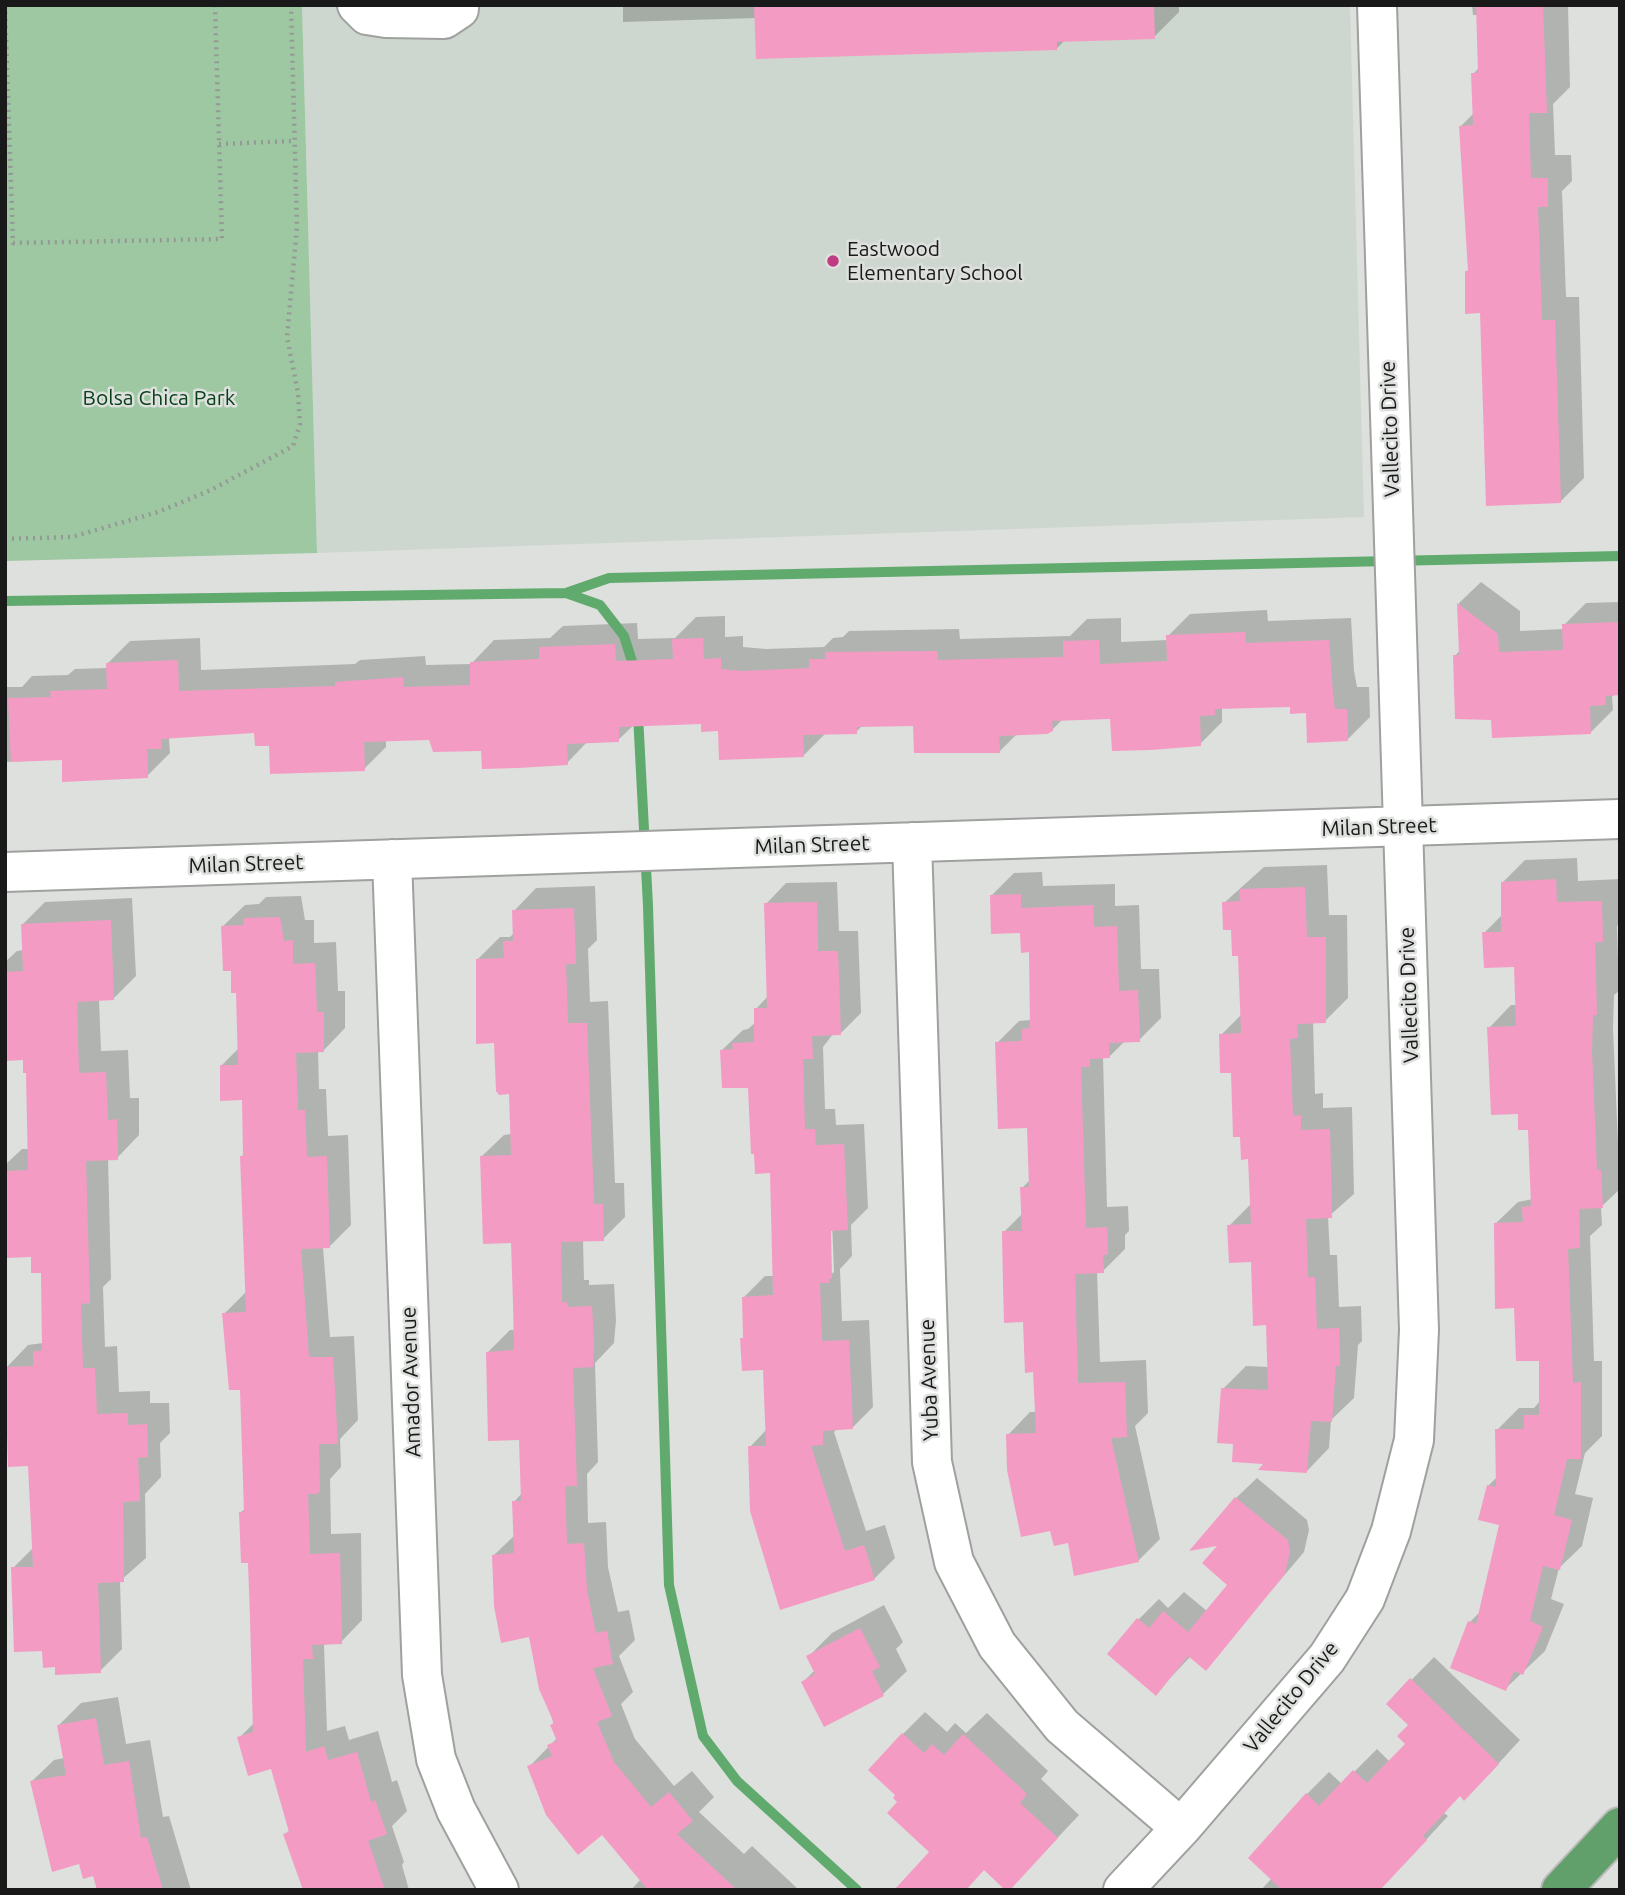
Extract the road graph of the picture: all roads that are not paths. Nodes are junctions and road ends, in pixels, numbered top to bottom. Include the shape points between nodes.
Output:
1 (357, 5) edge
2 (1377, 5) edge
3 (467, 7) edge
4 (1620, 819) edge
5 (1403, 826) junction
6 (912, 842) junction
7 (392, 859) junction
8 (5, 872) edge
9 (1620, 1827) edge
10 (1181, 1828) junction
11 (499, 1890) edge
12 (1123, 1890) edge
13 (1562, 1890) edge

1 - 3 street via 367,15 386,18 444,19
2 - 5 street, Vallecito Drive
4 - 5 street, Milan Street
5 - 6 street, Milan Street
5 - 10 street, Vallecito Drive via 1419,1329 1414,1440 1391,1531 1365,1598 1327,1658
6 - 7 street, Milan Street
6 - 10 street, Yuba Avenue via 932,1462 954,1562 997,1645 1062,1726
7 - 8 street, Milan Street
7 - 11 street, Amador Avenue via 422,1675 436,1759 456,1811
9 - 13 highway
10 - 12 street, Vallecito Drive

